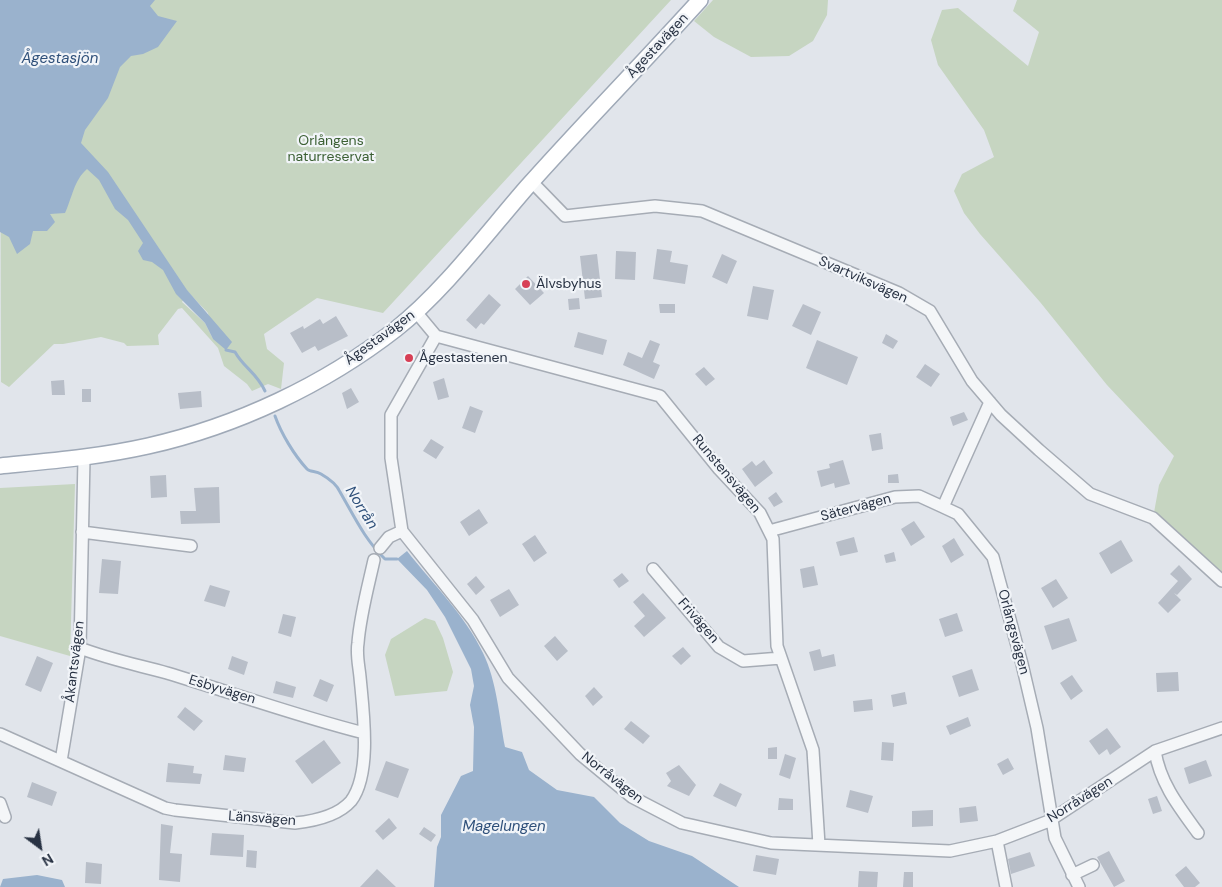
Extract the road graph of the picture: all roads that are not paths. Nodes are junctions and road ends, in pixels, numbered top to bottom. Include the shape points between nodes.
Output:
1 (700, 0) edge
2 (532, 182) junction
3 (416, 312) junction
4 (436, 336) junction
5 (990, 402) junction
6 (84, 458) junction
7 (0, 466) edge
8 (943, 507) junction
9 (402, 531) junction
10 (769, 531) junction
11 (82, 532) junction
12 (191, 546) dead end
13 (380, 548) dead end
14 (374, 560) dead end
15 (653, 569) dead end
16 (1222, 581) edge
17 (80, 648) junction
18 (781, 658) junction
19 (1222, 728) edge
20 (364, 733) junction
21 (0, 734) edge
22 (1155, 751) junction
23 (61, 761) junction
24 (0, 803) edge
25 (4, 818) dead end
26 (1051, 819) junction
27 (1198, 833) dead end
28 (998, 841) junction
29 (819, 845) junction
30 (1092, 865) dead end
31 (1072, 875) junction
32 (1006, 887) edge
33 (1079, 887) edge

1 - 2 main road, Ågestavägen
2 - 3 main road, Ågestavägen
2 - 5 street, Svartviksvägen via 565,216 655,206 702,212 899,293 930,311 972,381
3 - 4 street
3 - 6 main road, Ågestavägen via 356,357 264,407 166,441
4 - 9 street via 392,415 391,458
4 - 10 street, Runstensvägen via 660,396 719,469 760,513
5 - 8 street
5 - 16 street, Svartviksvägen via 1090,494 1153,518
6 - 7 main road, Ågestavägen
6 - 11 street, Åkantsvägen
8 - 10 street, Sätervägen via 919,496 895,497
8 - 26 street, Orlångsvägen via 958,514 993,557 1037,728
9 - 13 street via 389,537
9 - 29 street, Norråvägen via 473,620 508,678 580,754 632,797 682,823 771,843
10 - 18 street, Runstensvägen via 773,539 777,646
11 - 12 street
11 - 17 street, Åkantsvägen
14 - 20 street, Länsvägen via 357,644
15 - 18 street, Frivägen via 719,647 742,661
17 - 20 street, Esbyvägen via 316,722
17 - 23 street, Åkantsvägen
18 - 29 street, Runstensvägen via 813,750
19 - 22 street, Norråvägen
20 - 23 street, Länsvägen via 360,782 350,801 338,811 295,823 175,810
21 - 23 street, Länsvägen
22 - 26 street, Norråvägen
22 - 27 street via 1158,769 1171,795
24 - 25 street
26 - 28 street, Norråvägen
26 - 31 street, Orlångsvägen via 1055,838
28 - 29 street, Norråvägen via 950,851
28 - 32 street
30 - 31 street
31 - 33 street, Orlångsvägen

